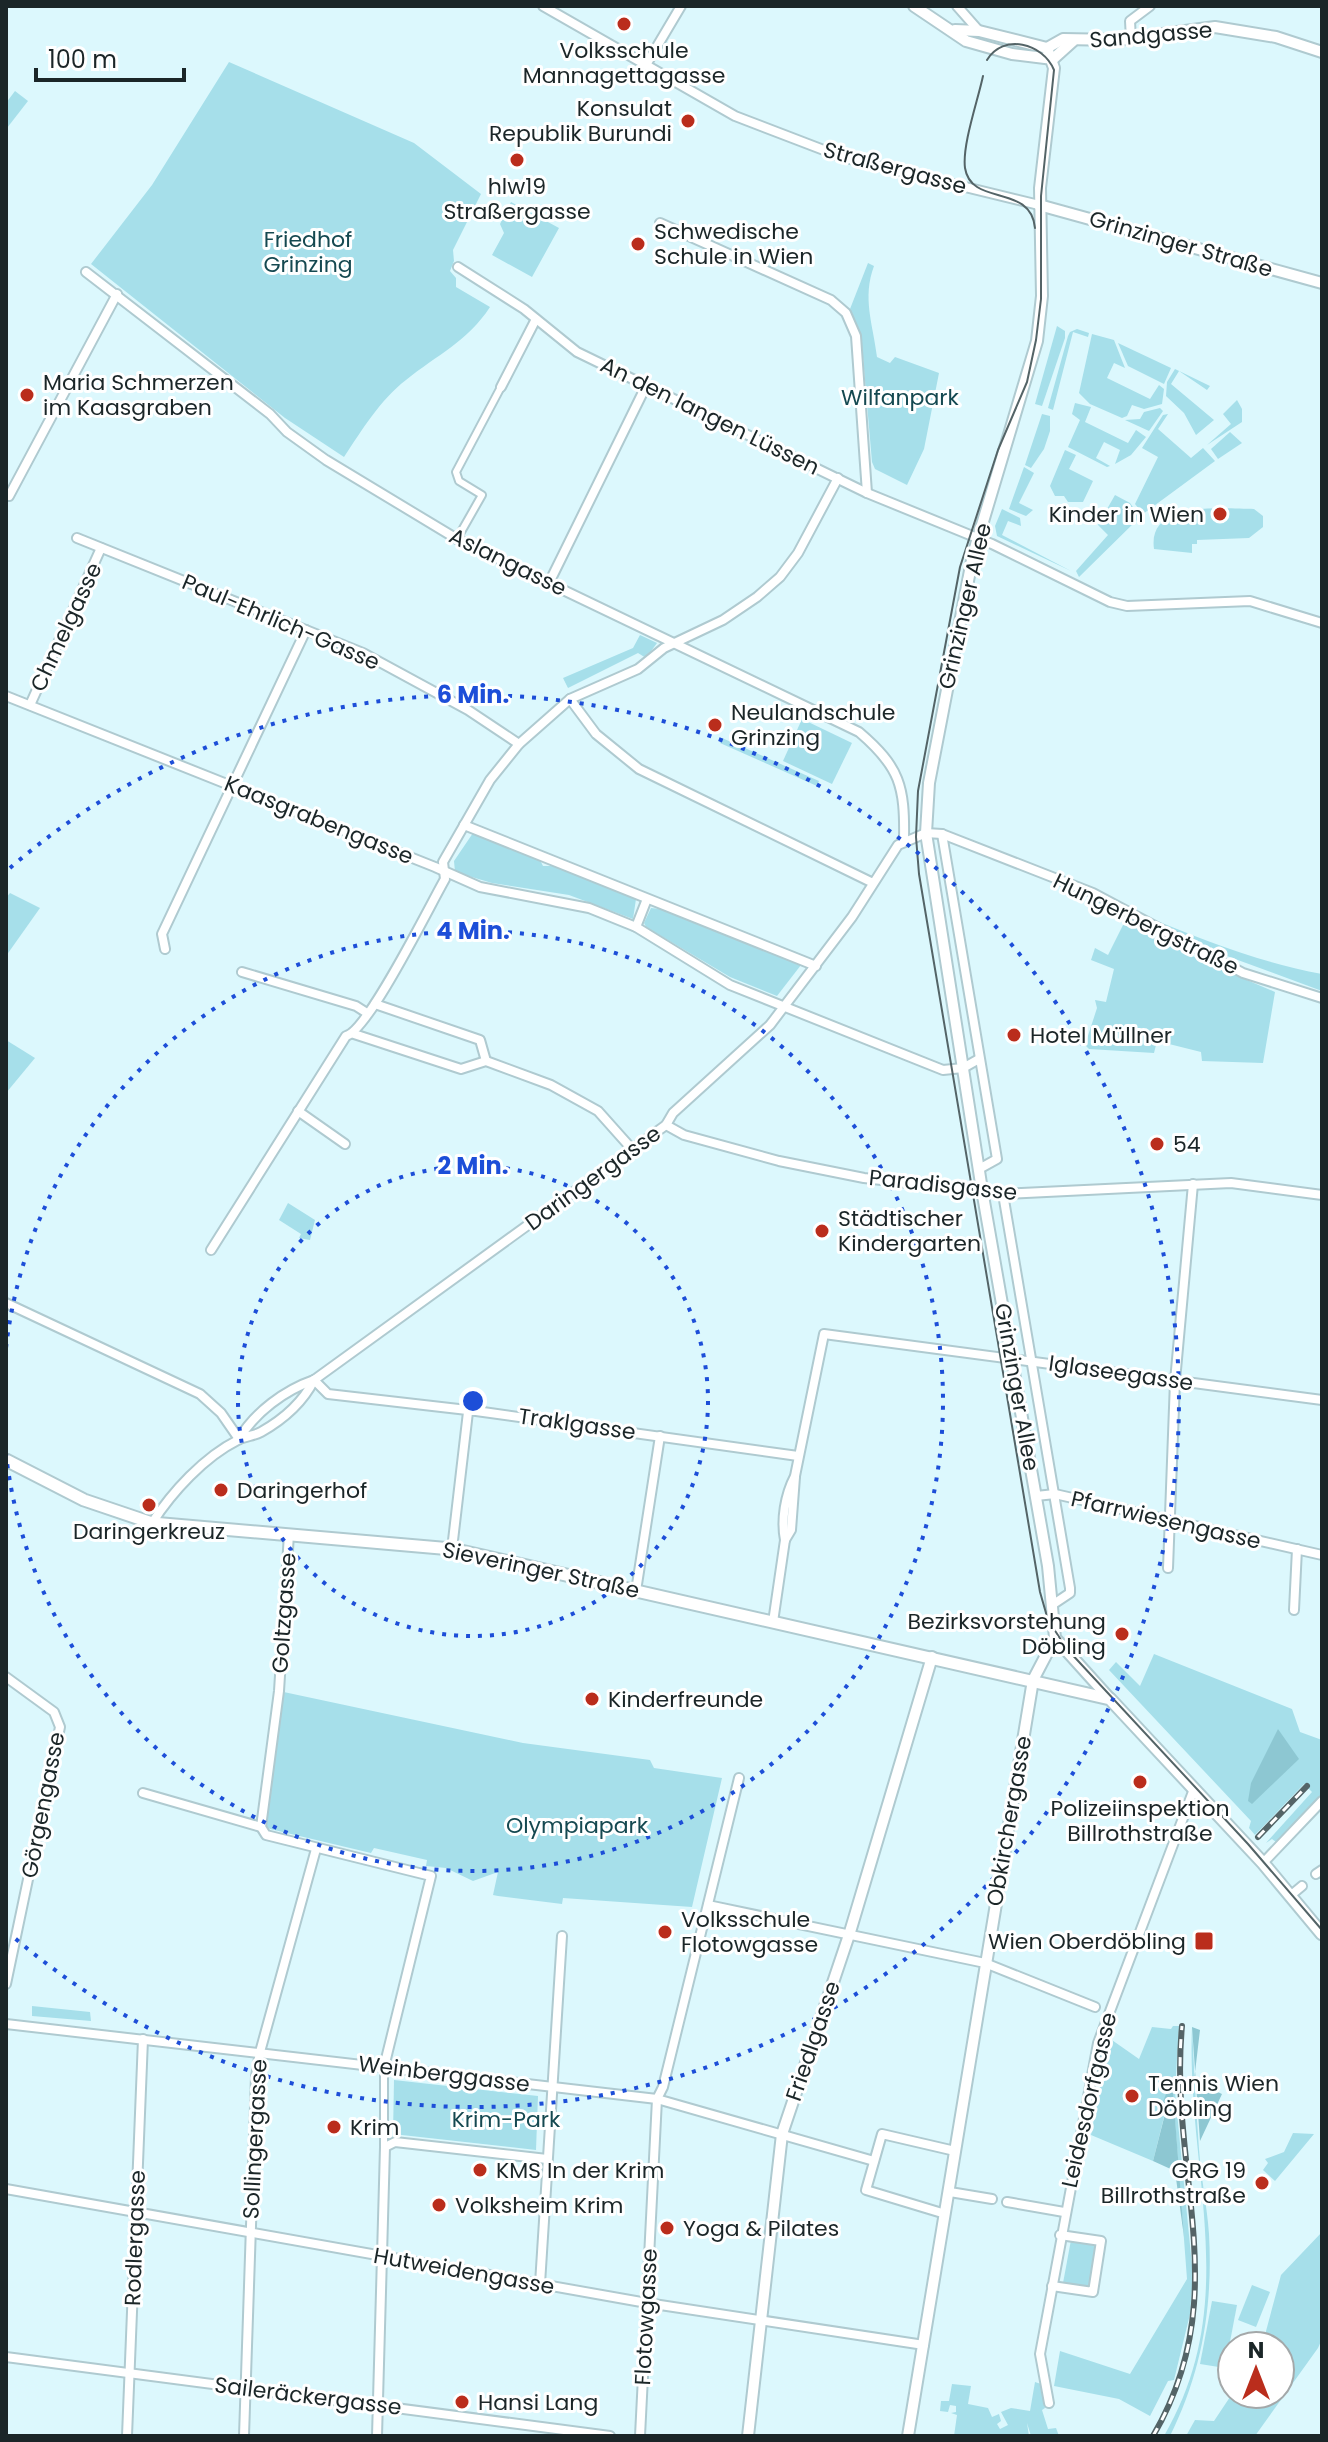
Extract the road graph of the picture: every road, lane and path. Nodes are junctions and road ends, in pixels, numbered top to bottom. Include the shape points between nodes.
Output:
1 (543, 6) edge
2 (681, 6) edge
3 (914, 6) edge
4 (957, 6) edge
5 (1150, 6) edge
6 (955, 30) junction
7 (979, 31) junction
8 (1131, 39) junction
9 (1073, 41) junction
10 (1047, 48) junction
11 (1322, 52) edge
12 (1053, 59) junction
13 (646, 65) junction
14 (1039, 205) junction
15 (660, 223) dead end
16 (458, 267) dead end
17 (86, 272) dead end
18 (1322, 283) edge
19 (117, 294) junction
20 (536, 319) junction
21 (646, 386) junction
22 (501, 387) joint
23 (838, 478) junction
24 (867, 493) junction
25 (6, 495) edge
26 (77, 538) dead end
27 (457, 539) junction
28 (977, 539) junction
29 (101, 548) junction
30 (549, 583) junction
31 (1322, 623) edge
32 (306, 630) junction
33 (677, 643) junction
34 (6, 696) edge
35 (570, 699) junction
36 (30, 705) junction
37 (519, 744) junction
38 (230, 785) junction
39 (464, 825) junction
40 (926, 833) junction
41 (942, 834) junction
42 (904, 840) junction
43 (444, 871) junction
44 (871, 882) junction
45 (647, 899) junction
46 (636, 927) junction
47 (165, 949) dead end
48 (816, 966) junction
49 (242, 972) dead end
50 (1322, 998) edge
51 (375, 1004) junction
52 (782, 1008) junction
53 (367, 1013) junction
54 (354, 1034) junction
55 (979, 1059) junction
56 (486, 1061) junction
57 (963, 1068) junction
58 (298, 1111) junction
59 (666, 1125) junction
60 (345, 1144) dead end
61 (631, 1148) junction
62 (979, 1169) junction
63 (1193, 1184) junction
64 (982, 1190) junction
65 (1003, 1194) junction
66 (1322, 1195) edge
67 (211, 1250) dead end
68 (6, 1303) edge
69 (1012, 1358) junction
70 (1031, 1361) junction
71 (314, 1380) junction
72 (1175, 1381) junction
73 (1322, 1400) edge
74 (468, 1412) junction
75 (660, 1436) junction
76 (239, 1439) junction
77 (798, 1456) junction
78 (6, 1460) edge
79 (1055, 1494) junction
80 (1036, 1496) junction
81 (1169, 1520) junction
82 (152, 1523) junction
83 (289, 1534) junction
84 (452, 1549) junction
85 (1297, 1549) junction
86 (1322, 1555) edge
87 (1168, 1568) dead end
88 (636, 1591) junction
89 (1052, 1605) junction
90 (1294, 1610) dead end
91 (773, 1622) junction
92 (1055, 1638) junction
93 (932, 1657) junction
94 (6, 1677) edge
95 (1033, 1680) junction
96 (1110, 1699) junction
97 (739, 1778) dead end
98 (1194, 1789) junction
99 (143, 1793) dead end
100 (1322, 1801) edge
101 (261, 1827) junction
102 (316, 1849) junction
103 (1263, 1863) junction
104 (1302, 1886) dead end
105 (1290, 1896) junction
106 (708, 1905) junction
107 (850, 1932) junction
108 (1322, 1934) edge
109 (562, 1936) dead end
110 (985, 1963) junction
111 (6, 1984) edge
112 (1095, 2007) dead end
113 (6, 2024) edge
114 (143, 2039) junction
115 (260, 2052) junction
116 (384, 2067) junction
117 (552, 2087) junction
118 (657, 2099) junction
119 (782, 2134) junction
120 (384, 2150) junction
121 (955, 2151) junction
122 (547, 2159) junction
123 (874, 2161) junction
124 (6, 2189) edge
125 (950, 2192) junction
126 (992, 2199) dead end
127 (1007, 2202) dead end
128 (1064, 2212) junction
129 (942, 2213) junction
130 (136, 2215) junction
131 (250, 2235) junction
132 (1060, 2235) junction
133 (381, 2257) junction
134 (540, 2284) junction
135 (1052, 2286) junction
136 (647, 2303) junction
137 (760, 2320) junction
138 (924, 2345) junction
139 (6, 2357) edge
140 (130, 2373) junction
141 (246, 2388) junction
142 (1049, 2403) dead end
143 (378, 2405) junction
144 (127, 2436) edge
145 (244, 2436) edge
146 (377, 2436) edge
147 (610, 2436) edge
148 (640, 2436) edge
149 (748, 2436) edge
150 (908, 2436) edge

1 - 13 street, Straßergasse
2 - 13 street
3 - 6 street
4 - 7 street
5 - 8 street via 1130,21
6 - 7 street
6 - 12 street via 966,41 985,47
7 - 10 street
8 - 9 street, Sandgasse
8 - 11 street, Sandgasse via 1215,27 1276,37
9 - 10 street, Sandgasse via 1063,39
9 - 12 street, Sandgasse
10 - 12 street
12 - 14 street, Grinzinger Allee
13 - 14 street, Straßergasse via 735,116 842,157
14 - 18 street, Grinzinger Straße
14 - 28 street, Grinzinger Allee via 1042,296 1037,341
15 - 24 street via 831,300 846,313 856,336
16 - 20 street, An den langen Lüssen
17 - 19 street, Aslangasse
19 - 25 street
19 - 27 street, Aslangasse via 287,432
20 - 21 street, An den langen Lüssen via 577,352
20 - 22 street
21 - 23 street, An den langen Lüssen
21 - 30 street
22 - 27 street via 456,472 459,481 482,495
23 - 24 street, An den langen Lüssen
23 - 33 street via 815,527 780,577 723,620
24 - 28 street, An den langen Lüssen
26 - 29 street, Paul-Ehrlich-Gasse
27 - 30 street, Aslangasse
28 - 31 street, An den langen Lüssen via 1110,602 1127,606 1250,601
28 - 40 street, Grinzinger Allee via 929,783
29 - 32 street, Paul-Ehrlich-Gasse
29 - 36 street, Chmelgasse
30 - 33 street, Aslangasse
32 - 37 street, Paul-Ehrlich-Gasse via 417,681
32 - 38 street
33 - 35 street via 638,669
33 - 42 street, Aslangasse via 841,720 886,755 905,805
34 - 36 street, Kaasgrabengasse
35 - 37 street
35 - 44 street via 596,734 639,769
36 - 38 street, Kaasgrabengasse
37 - 39 street
38 - 43 street, Kaasgrabengasse
38 - 47 street via 162,934
39 - 43 street via 443,862
39 - 45 street
40 - 41 street, Hungerbergstraße
40 - 42 street
40 - 57 street, Grinzinger Allee
41 - 50 street, Hungerbergstraße via 1093,893 1243,973
41 - 55 street
42 - 44 street, Daringergasse
43 - 46 street, Kaasgrabengasse via 480,887 589,908
43 - 51 street via 445,879
44 - 48 street, Daringergasse
45 - 46 street
45 - 48 street
46 - 52 street, Kaasgrabengasse via 730,985
48 - 52 street, Daringergasse
49 - 53 street
51 - 53 street
51 - 56 street via 480,1040
52 - 57 street, Kaasgrabengasse via 943,1070
52 - 59 street, Daringergasse
53 - 54 street
54 - 56 street via 461,1069
54 - 58 street via 346,1036
55 - 57 street
55 - 62 street via 997,1159
56 - 61 street via 585,1101
57 - 62 street, Grinzinger Allee
58 - 60 street
58 - 67 street
59 - 61 street, Daringergasse
59 - 64 street, Paradisgasse via 684,1135 779,1161 864,1178
61 - 71 street, Daringergasse
62 - 64 street, Grinzinger Allee
63 - 65 street, Paradisgasse
63 - 66 street, Paradisgasse via 1269,1186
63 - 72 street
64 - 65 street, Paradisgasse
64 - 69 street, Grinzinger Allee
65 - 70 street, Grinzinger Allee
68 - 76 street via 200,1394
69 - 70 street, Iglaseegasse
69 - 77 street, Iglaseegasse via 824,1334
69 - 80 street, Grinzinger Allee
70 - 72 street, Iglaseegasse
70 - 79 street, Grinzinger Allee
71 - 74 street, Traklgasse via 328,1394
71 - 76 street, Daringergasse via 297,1386 250,1421
71 - 76 street, Daringergasse via 304,1400 260,1433
72 - 73 street, Iglaseegasse
72 - 81 street
74 - 75 street, Traklgasse
74 - 84 street
75 - 77 street, Traklgasse
75 - 88 street
76 - 82 street, Daringergasse via 212,1458
77 - 91 street via 791,1530
78 - 82 main road, Sieveringer Straße via 84,1500
79 - 80 street, Pfarrwiesengasse
79 - 81 street, Pfarrwiesengasse
79 - 89 street, Grinzinger Allee via 1070,1593
80 - 89 street, Grinzinger Allee
81 - 85 street, Pfarrwiesengasse
81 - 87 street
82 - 83 main road, Sieveringer Straße
83 - 84 main road, Sieveringer Straße
83 - 101 street, Goltzgasse via 279,1691
84 - 88 main road, Sieveringer Straße
85 - 86 street, Pfarrwiesengasse
85 - 90 street
88 - 91 main road, Sieveringer Straße
89 - 92 street, Grinzinger Allee
91 - 93 main road, Sieveringer Straße
92 - 95 street, Obkirchergasse
92 - 96 street
93 - 95 main road, Sieveringer Straße
93 - 107 street, Friedlgasse
94 - 111 street, Görgengasse via 59,1720
95 - 96 main road, Sieveringer Straße
95 - 110 street, Obkirchergasse
96 - 98 main road
97 - 106 street, Flotowgasse
98 - 103 main road
98 - 128 street, Leidesdorfgasse via 1105,2020
99 - 101 street
100 - 103 street
101 - 102 street via 266,1835
102 - 115 street, Sollingergasse
102 - 116 street via 431,1876
103 - 105 main road
104 - 105 street
105 - 108 main road
106 - 107 street
106 - 118 street, Flotowgasse
107 - 110 street
107 - 119 street, Friedlgasse
109 - 117 street
110 - 112 street
110 - 121 street, Obkirchergasse
113 - 114 street, Weinberggasse
114 - 115 street, Weinberggasse
114 - 130 street, Rodlergasse
115 - 116 street, Weinberggasse
115 - 131 street, Sollingergasse
116 - 117 street, Weinberggasse
116 - 120 street
117 - 118 street, Weinberggasse
117 - 122 street
118 - 119 street, Weinberggasse
118 - 136 street, Flotowgasse
119 - 123 street, Weinberggasse
119 - 137 street, Friedlgasse
120 - 122 street via 395,2142
120 - 133 street
121 - 123 street via 882,2134
121 - 125 street, Obkirchergasse
122 - 134 street
123 - 129 street via 866,2190
124 - 130 street, Hutweidengasse
125 - 126 street
125 - 129 street, Obkirchergasse
127 - 128 street
128 - 132 street, Leidesdorfgasse
129 - 138 street
130 - 131 street, Hutweidengasse
130 - 140 street, Rodlergasse
131 - 133 street, Hutweidengasse
131 - 141 street, Sollingergasse
132 - 135 street, Leidesdorfgasse
132 - 135 street via 1101,2241 1093,2292
133 - 134 street, Hutweidengasse
133 - 143 street
134 - 136 street, Hutweidengasse
135 - 142 street, Leidesdorfgasse via 1040,2359
136 - 137 street, Hutweidengasse
136 - 148 street, Flotowgasse
137 - 138 street, Hutweidengasse
137 - 149 street, Friedlgasse
138 - 150 street
139 - 140 street, Saileräckergasse
140 - 141 street, Saileräckergasse
140 - 144 street, Rodlergasse
141 - 143 street, Saileräckergasse
141 - 145 street, Sollingergasse
143 - 146 street
143 - 147 street, Saileräckergasse

